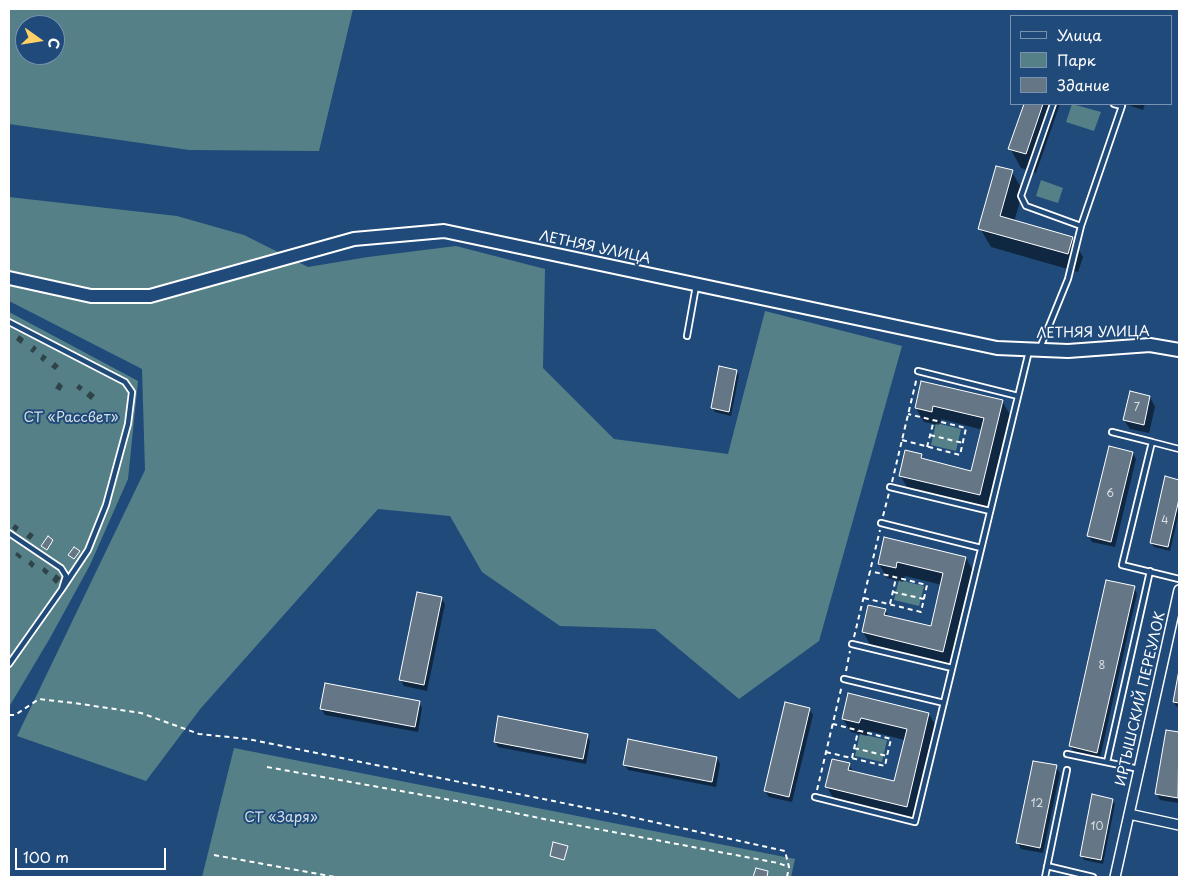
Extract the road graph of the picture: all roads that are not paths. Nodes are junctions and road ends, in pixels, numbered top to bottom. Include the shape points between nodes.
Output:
1 (1053, 105) edge
2 (1118, 105) edge
3 (1081, 226) junction
4 (9, 278) edge
5 (696, 285) junction
6 (9, 322) edge
7 (687, 336) dead end
8 (1035, 349) junction
9 (1179, 350) edge
10 (918, 371) road end
11 (1018, 396) junction
12 (1112, 432) dead end
13 (1152, 442) junction
14 (1179, 449) edge
15 (890, 487) road end
16 (990, 511) junction
17 (881, 523) road end
18 (9, 533) edge
19 (982, 548) junction
20 (1150, 571) junction
21 (1179, 579) edge
22 (62, 589) junction
23 (1179, 590) edge
24 (852, 644) road end
25 (9, 664) edge
26 (952, 668) junction
27 (844, 679) road end
28 (944, 703) junction
29 (1067, 754) dead end
30 (1107, 762) junction
31 (1067, 770) dead end
32 (1139, 770) junction
33 (815, 797) road end
34 (1130, 814) junction
35 (1179, 825) edge
36 (1047, 866) junction
37 (1045, 877) edge
38 (1094, 877) edge
39 (1115, 877) edge

1 - 3 lane via 1022,196 1026,206
2 - 3 lane via 1122,106
3 - 8 lane via 1068,279
4 - 5 street, ЛЕТНЯЯ УЛИЦА via 91,296 150,296 354,239 444,232
5 - 7 lane
5 - 8 street, ЛЕТНЯЯ УЛИЦА via 997,348
6 - 22 lane via 124,382 132,392 128,424 106,505 88,550
8 - 9 street, ЛЕТНЯЯ УЛИЦА via 1068,351 1150,346
8 - 11 lane
10 - 11 lane
11 - 16 lane
12 - 13 lane
13 - 14 lane
13 - 20 lane via 1122,564
15 - 16 lane
16 - 19 lane
17 - 19 lane
18 - 22 lane via 61,568 66,576
19 - 26 lane
20 - 21 lane
20 - 30 lane
22 - 25 lane
23 - 32 street, ИРТЫШСКИЙ ПЕРЕУЛОК
24 - 26 lane
26 - 28 lane
27 - 28 lane
28 - 33 lane via 915,822
29 - 30 lane
30 - 32 lane
31 - 36 lane
32 - 34 street, ИРТЫШСКИЙ ПЕРЕУЛОК
34 - 35 street
34 - 39 street, ИРТЫШСКИЙ ПЕРЕУЛОК
36 - 37 lane
36 - 38 lane

